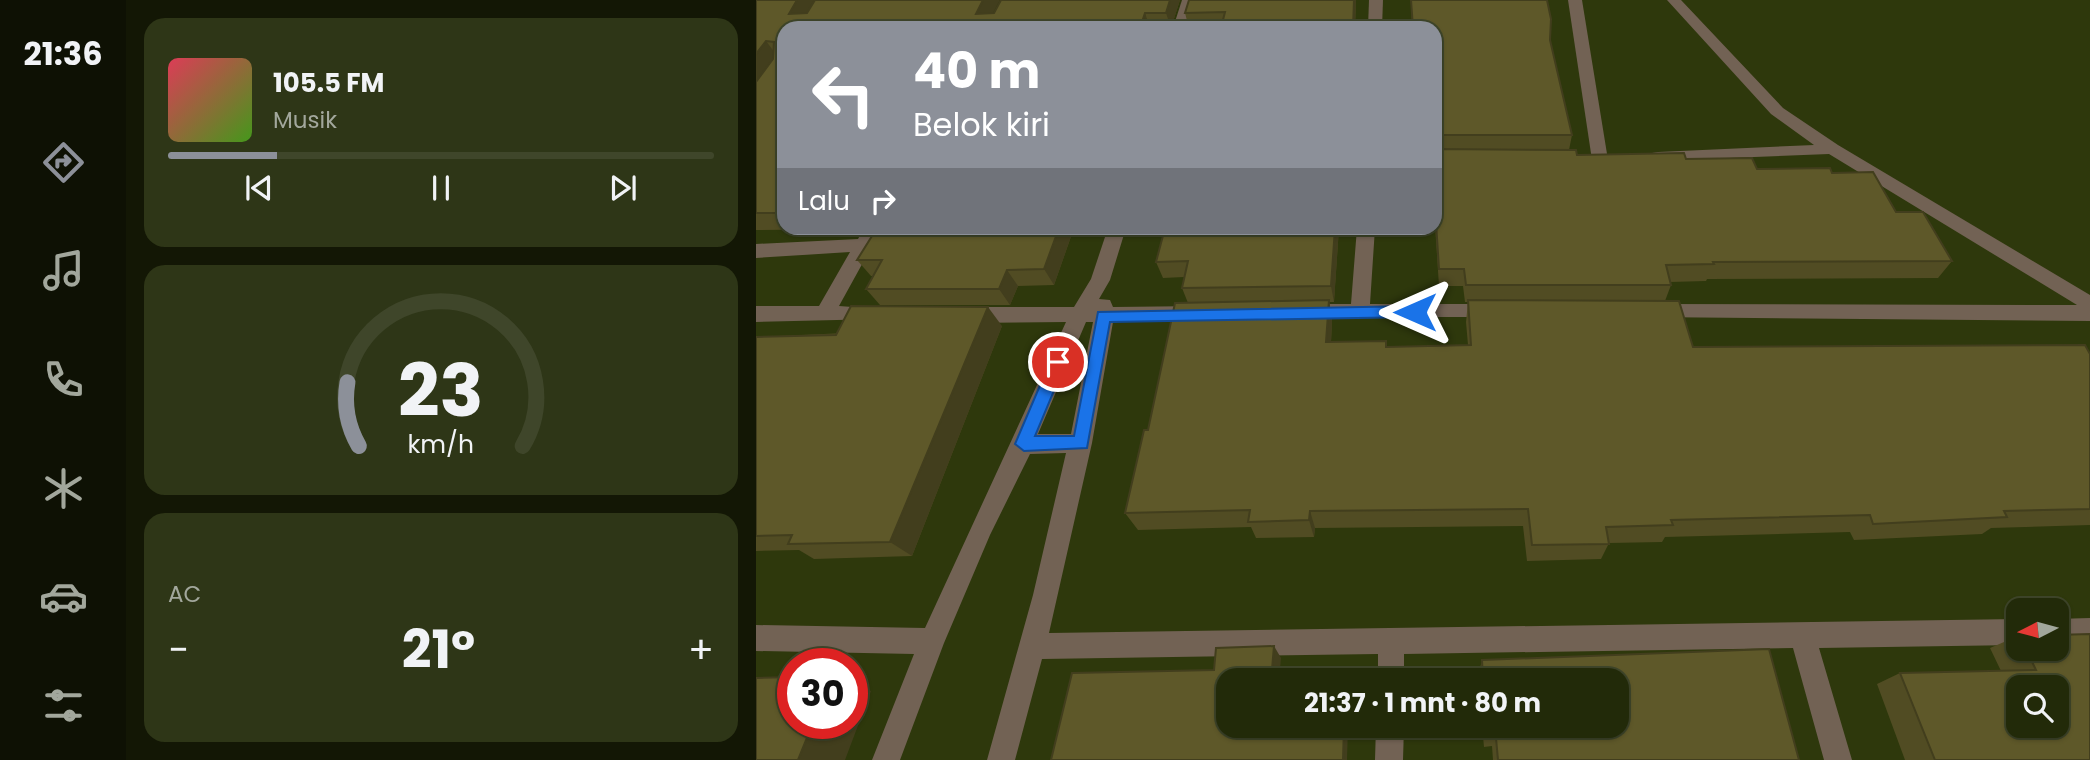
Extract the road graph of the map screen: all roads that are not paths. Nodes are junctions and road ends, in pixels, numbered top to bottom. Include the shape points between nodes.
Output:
1 (1189, 0) edge
2 (1376, 0) edge
3 (1575, 0) edge
4 (1674, 0) edge
5 (1182, 21) edge
6 (1375, 21) edge
7 (1832, 149) junction
8 (1641, 158) edge
9 (1600, 159) edge
10 (868, 235) edge
11 (1115, 235) edge
12 (1365, 235) edge
13 (862, 245) junction
14 (756, 251) edge
15 (1100, 280) junction
16 (2090, 304) edge
17 (1360, 311) junction
18 (1512, 312) edge
19 (1636, 312) edge
20 (825, 313) junction
21 (1279, 313) edge
22 (2090, 313) edge
23 (756, 314) edge
24 (892, 314) edge
25 (1225, 314) edge
26 (945, 315) edge
27 (1079, 316) junction
28 (1104, 316) junction
29 (1081, 443) junction
30 (1024, 444) junction
31 (2090, 631) edge
32 (2006, 632) edge
33 (2069, 632) edge
34 (756, 638) edge
35 (1803, 638) junction
36 (932, 641) junction
37 (1391, 642) junction
38 (1034, 646) junction
39 (1391, 668) edge
40 (1390, 738) edge
41 (886, 760) edge
42 (1001, 760) edge
43 (1389, 760) edge
44 (1838, 760) edge

1 - 5 street
2 - 6 street
3 - 9 street
4 - 7 street via 1777,111
7 - 8 street
7 - 16 street
10 - 13 street
11 - 15 street
12 - 17 street
13 - 14 street
13 - 20 street
15 - 27 street
15 - 28 street
17 - 18 street
17 - 21 street
19 - 22 street
20 - 23 street
20 - 24 street
25 - 28 street
26 - 27 street
27 - 28 street
27 - 30 street
28 - 29 street
29 - 30 street
29 - 38 street
30 - 36 street
31 - 33 street
32 - 35 street
34 - 36 street
35 - 37 street
35 - 44 street
36 - 41 street
37 - 38 street
37 - 39 street
38 - 42 street
40 - 43 street

